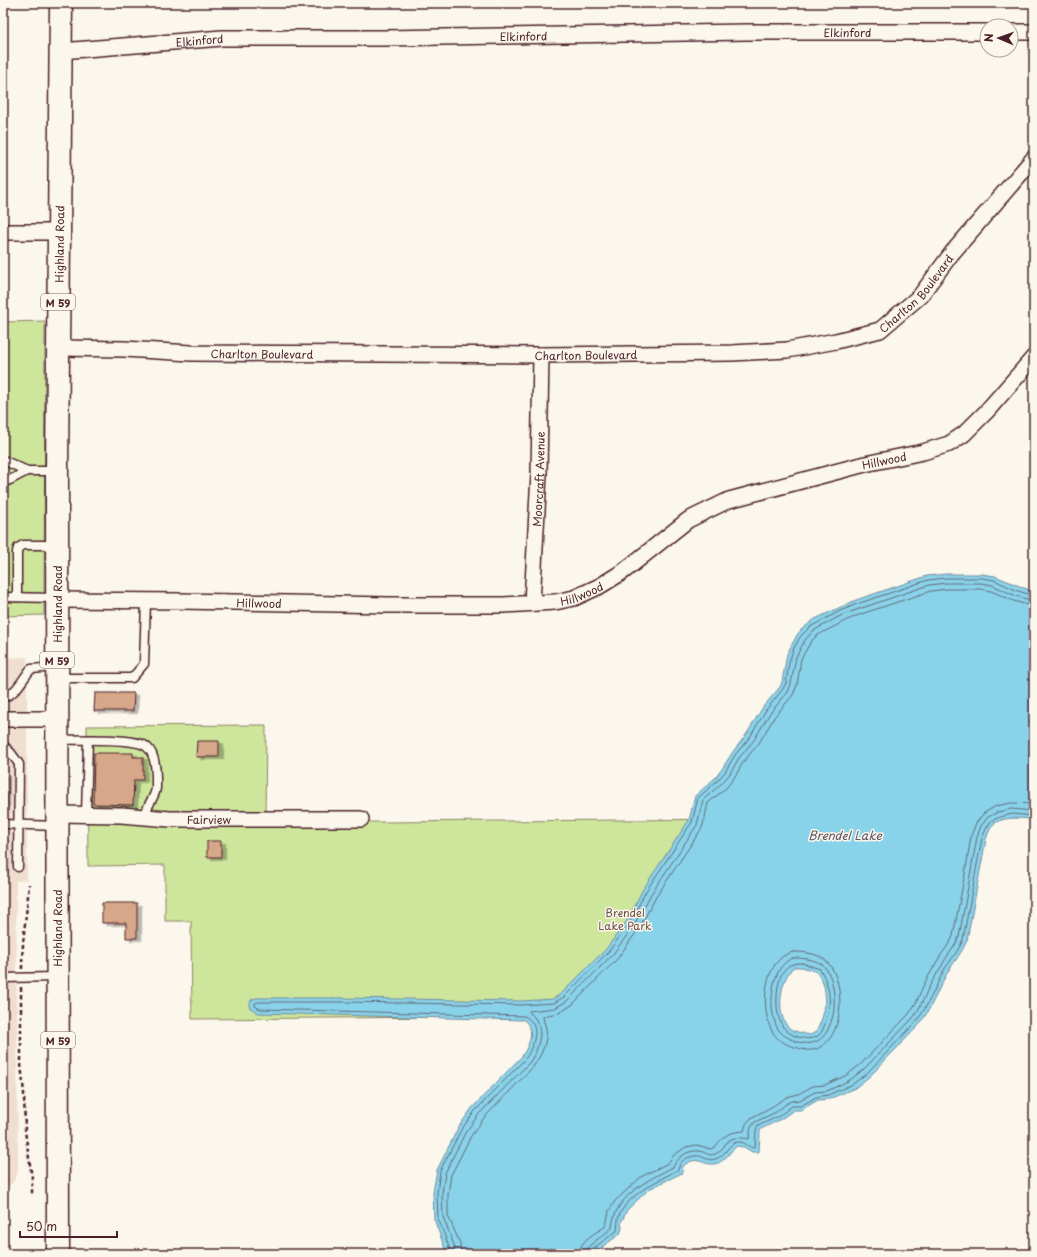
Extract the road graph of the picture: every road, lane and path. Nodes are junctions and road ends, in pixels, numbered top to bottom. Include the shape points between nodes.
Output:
1 (61, 3) edge
2 (979, 32) edge
3 (1019, 32) edge
4 (1034, 32) edge
5 (61, 51) junction
6 (1034, 158) edge
7 (3, 232) edge
8 (59, 232) junction
9 (58, 348) junction
10 (541, 355) junction
11 (1034, 357) edge
12 (3, 460) edge
13 (28, 471) junction
14 (57, 471) junction
15 (3, 482) edge
16 (57, 545) junction
17 (3, 597) edge
18 (17, 597) junction
19 (57, 599) junction
20 (146, 601) junction
21 (532, 603) junction
22 (57, 672) junction
23 (3, 697) edge
24 (3, 719) edge
25 (57, 729) junction
26 (88, 740) junction
27 (3, 745) edge
28 (86, 815) junction
29 (146, 816) junction
30 (362, 819) dead end
31 (57, 820) junction
32 (3, 824) edge
33 (19, 825) junction
34 (18, 867) dead end
35 (29, 884) dead end
36 (57, 977) junction
37 (3, 978) edge
38 (22, 978) junction
39 (32, 1196) dead end
40 (58, 1254) edge

1 - 5 highway, Highland Road / M 59
2 - 5 street, Elkinford via 222,38
3 - 4 street
5 - 8 highway, Highland Road / M 59
6 - 10 street, Charlton Boulevard via 952,253 920,296 880,330 787,350
7 - 8 street
8 - 9 highway, Highland Road / M 59
9 - 10 street, Charlton Boulevard via 191,353
9 - 14 highway, Highland Road / M 59
10 - 21 street, Moorcraft Avenue via 539,474
11 - 21 street, Hillwood via 981,417 964,434 949,444 729,500 688,520 600,586 574,598
12 - 13 lane
13 - 14 lane
13 - 15 lane
14 - 16 highway, Highland Road / M 59
16 - 18 lane via 23,545 18,548
16 - 19 highway, Highland Road / M 59
17 - 18 lane
18 - 19 lane
19 - 20 street, Hillwood
19 - 22 highway, Highland Road / M 59
20 - 21 street, Hillwood via 388,605
20 - 22 lane via 144,664 132,678
22 - 23 lane via 31,669 13,692
22 - 25 highway, Highland Road / M 59
24 - 25 street
25 - 26 lane
25 - 31 highway, Highland Road / M 59
26 - 28 lane
26 - 29 lane via 132,741 146,747 150,752 154,765 155,794 145,811
27 - 33 lane via 19,764
28 - 29 street, Fairview
28 - 31 street, Fairview
29 - 30 street, Fairview via 170,819
31 - 33 lane
31 - 36 highway, Highland Road / M 59
32 - 33 lane
33 - 34 lane
35 - 38 path
36 - 38 lane
36 - 40 highway, Highland Road / M 59
37 - 38 lane
38 - 39 path via 24,1131 32,1178

